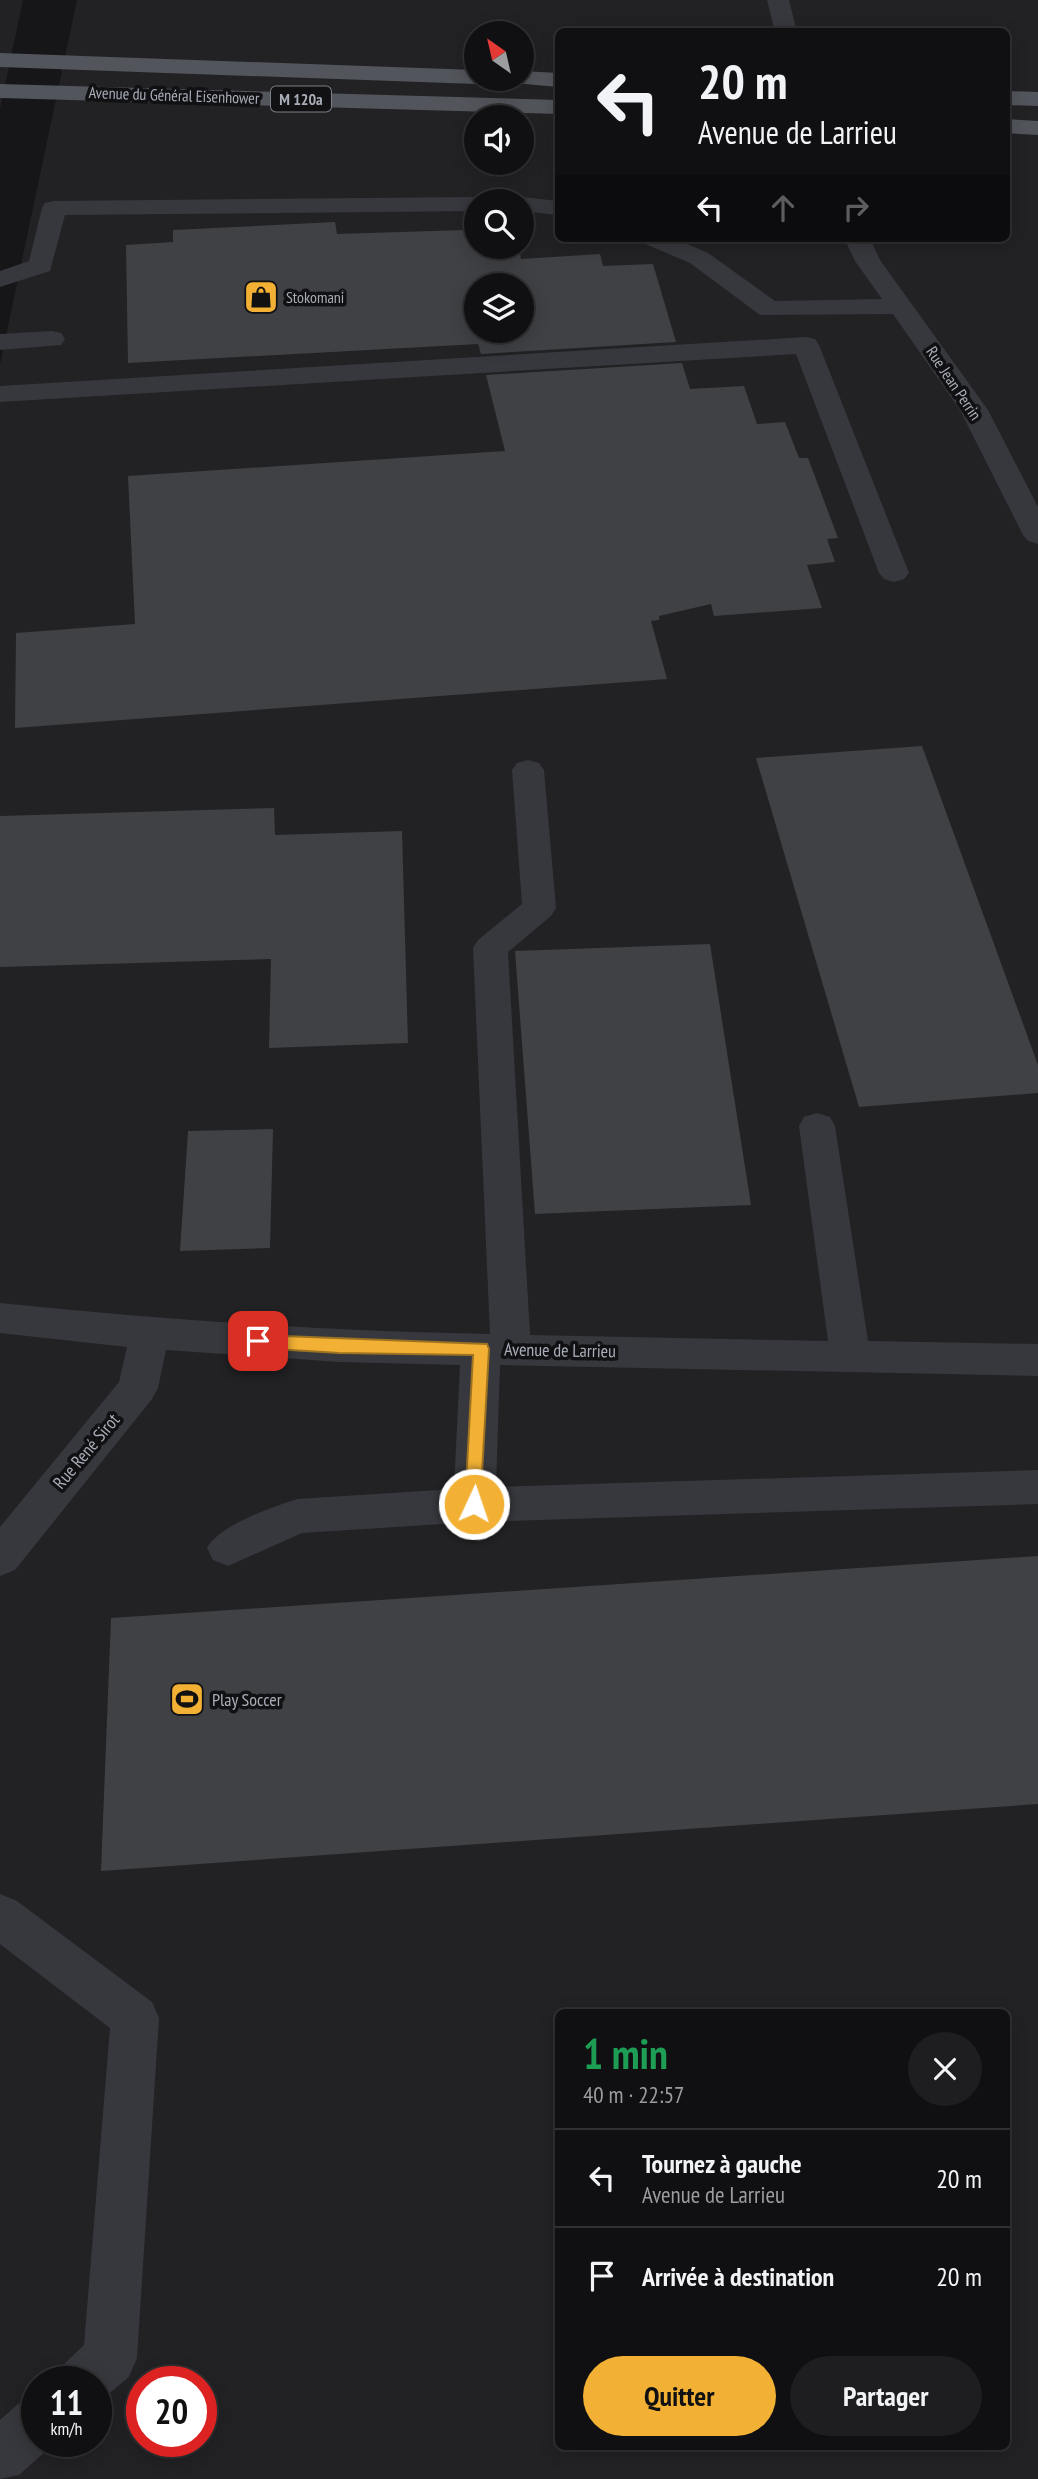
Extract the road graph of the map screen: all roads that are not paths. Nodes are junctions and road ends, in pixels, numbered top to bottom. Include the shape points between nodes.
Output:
1 (778, 0) edge
2 (785, 28) edge
3 (0, 60) edge
4 (464, 77) edge
5 (534, 79) edge
6 (555, 80) edge
7 (0, 91) edge
8 (1010, 98) edge
9 (1038, 99) edge
10 (555, 107) edge
11 (1010, 126) edge
12 (1038, 128) edge
13 (464, 204) edge
14 (534, 205) edge
15 (555, 208) edge
16 (661, 242) edge
17 (860, 242) edge
18 (0, 279) edge
19 (900, 306) junction
20 (52, 339) dead end
21 (0, 342) edge
22 (0, 394) edge
23 (1038, 535) edge
24 (894, 573) dead end
25 (528, 770) dead end
26 (817, 1126) dead end
27 (0, 1318) edge
28 (150, 1334) junction
29 (496, 1349) junction
30 (850, 1356) junction
31 (1038, 1360) edge
32 (1038, 1488) edge
33 (474, 1504) junction
34 (229, 1549) dead end
35 (0, 1558) edge
36 (0, 1916) edge
37 (101, 2366) edge
38 (21, 2437) edge
39 (0, 2455) edge

1 - 2 street
3 - 4 main road, Avenue du Général Eisenhower / M 120a
5 - 6 main road
7 - 10 main road, Avenue du Général Eisenhower / M 120a
8 - 9 main road
11 - 12 main road
13 - 18 street via 54,208 41,266
14 - 15 street
16 - 19 street via 699,258 769,309
17 - 19 street, Rue Jean Perrin
19 - 23 street, Rue Jean Perrin via 974,410
20 - 21 street
22 - 24 street via 806,345
25 - 29 street via 539,908 490,948
26 - 30 street
27 - 28 street, Avenue de Larrieu
28 - 29 street, Avenue de Larrieu via 339,1347
28 - 35 street, Rue René Sirot via 138,1388
29 - 30 street, Avenue de Larrieu
29 - 33 street
30 - 31 street, Avenue de Larrieu
32 - 33 street
33 - 34 street via 297,1516
36 - 37 street via 135,2018 110,2358
38 - 39 street

